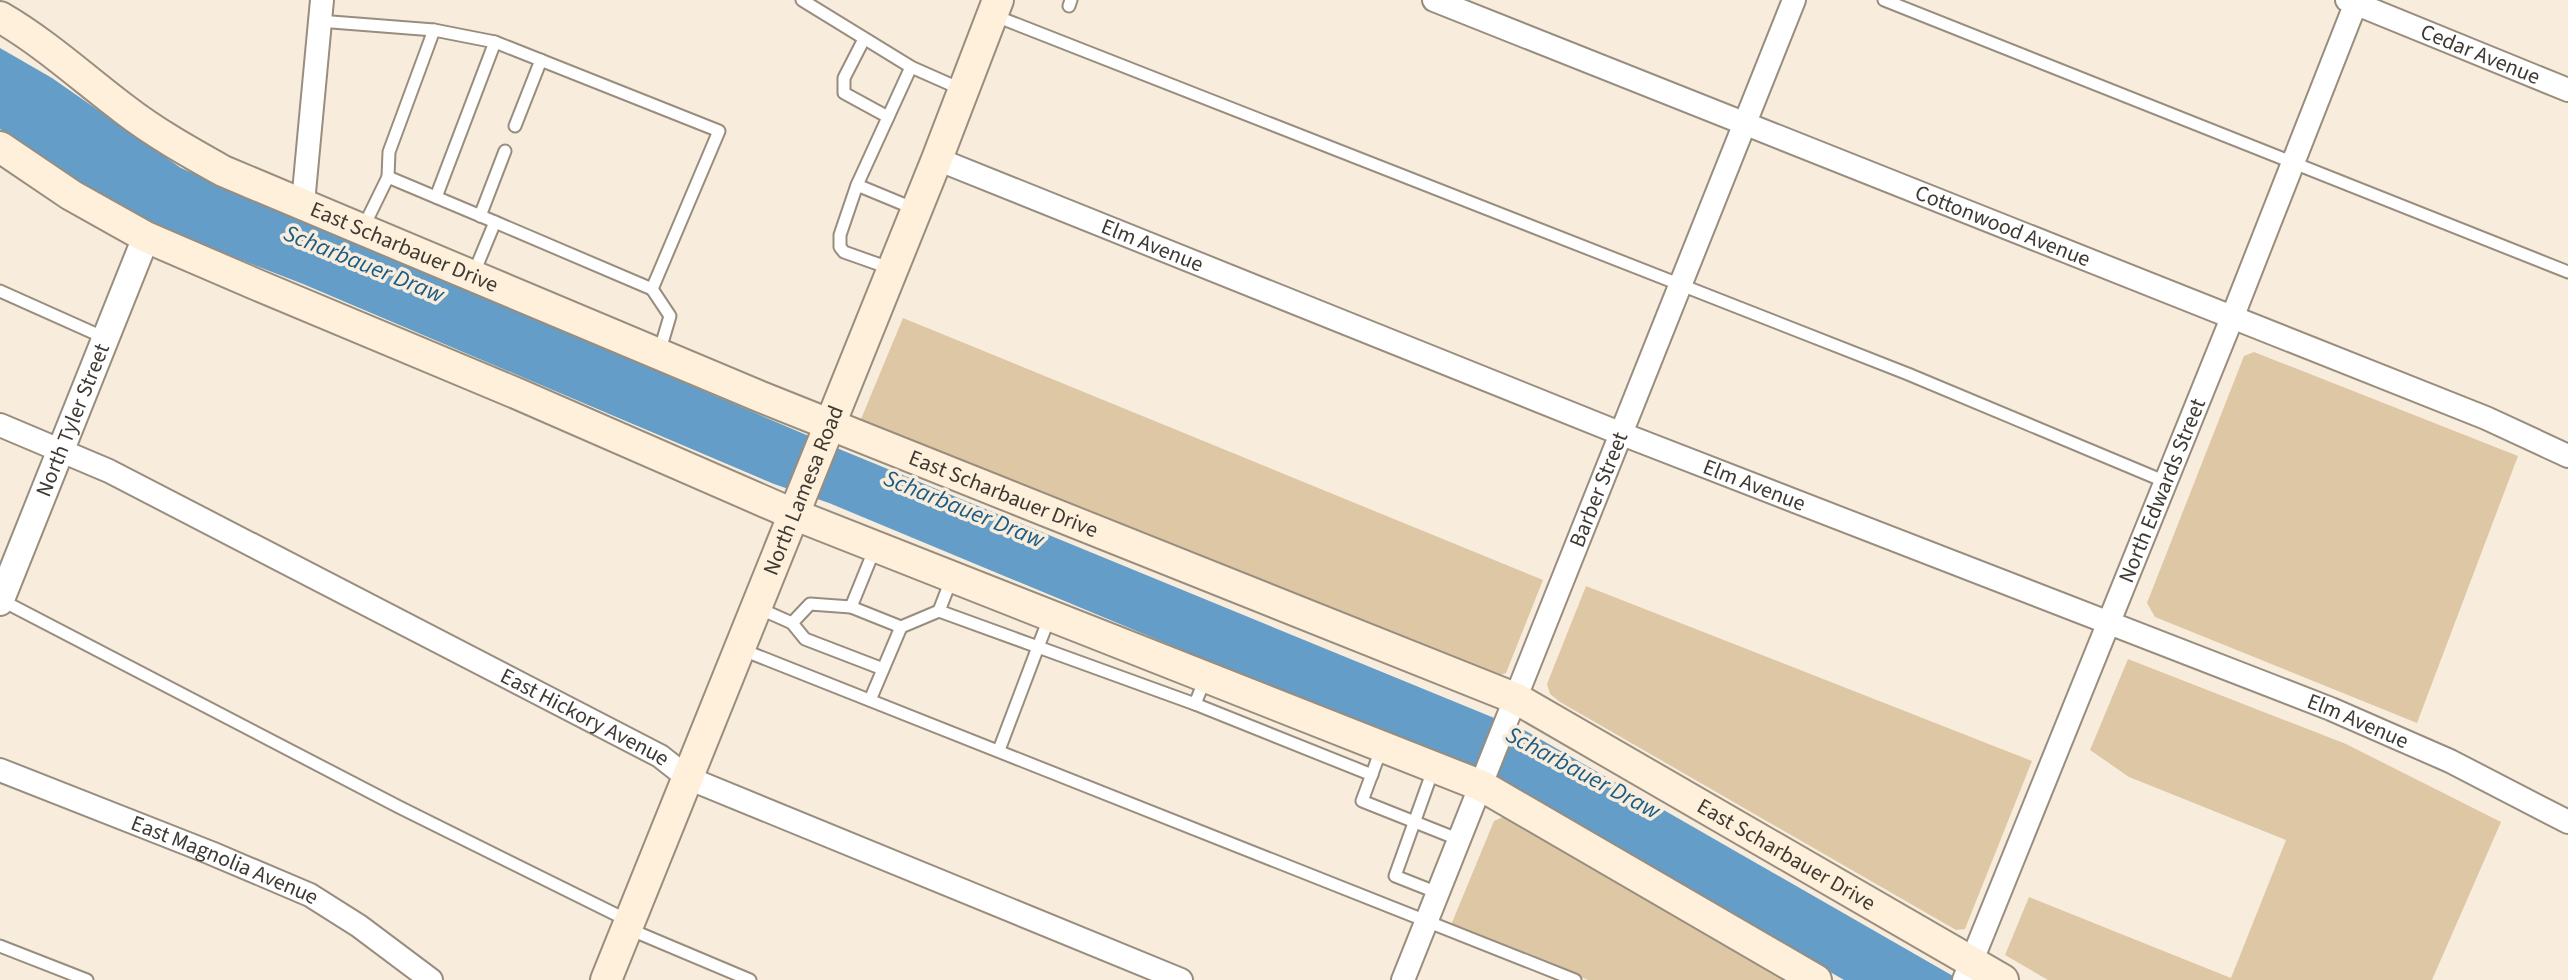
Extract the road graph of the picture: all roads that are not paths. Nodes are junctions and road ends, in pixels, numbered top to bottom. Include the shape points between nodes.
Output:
1 (802, 0) edge
2 (1434, 0) edge
3 (1794, 0) edge
4 (1884, 0) edge
5 (2353, 1) edge
6 (996, 7) edge
7 (321, 11) edge
8 (0, 17) edge
9 (434, 30) junction
10 (864, 39) junction
11 (495, 42) junction
12 (541, 60) junction
13 (911, 67) junction
14 (2568, 90) edge
15 (963, 91) junction
16 (888, 117) junction
17 (1745, 123) junction
18 (515, 126) dead end
19 (0, 147) edge
20 (505, 151) dead end
21 (937, 159) junction
22 (2293, 161) junction
23 (388, 177) junction
24 (857, 185) junction
25 (436, 197) junction
26 (303, 203) junction
27 (916, 210) junction
28 (480, 216) junction
29 (495, 222) junction
30 (362, 229) junction
31 (146, 237) junction
32 (892, 269) junction
33 (2568, 272) edge
34 (472, 276) junction
35 (1681, 284) junction
36 (652, 289) junction
37 (0, 291) edge
38 (2232, 318) junction
39 (105, 338) junction
40 (659, 354) junction
41 (0, 425) edge
42 (828, 427) junction
43 (1622, 434) junction
44 (60, 451) junction
45 (2568, 456) edge
46 (2166, 482) junction
47 (796, 507) junction
48 (875, 547) junction
49 (952, 577) junction
50 (0, 601) edge
51 (755, 607) junction
52 (851, 607) junction
53 (939, 611) junction
54 (1050, 616) junction
55 (792, 623) junction
56 (2108, 624) junction
57 (901, 627) junction
58 (1038, 647) junction
59 (738, 649) junction
60 (883, 669) junction
61 (1200, 691) junction
62 (1517, 699) junction
63 (870, 700) junction
64 (1382, 747) junction
65 (999, 750) junction
66 (1434, 767) junction
67 (0, 770) edge
68 (1372, 775) junction
69 (688, 778) junction
70 (1482, 786) junction
71 (1413, 822) junction
72 (2568, 822) edge
73 (1460, 840) junction
74 (1439, 893) junction
75 (1427, 922) junction
76 (628, 925) junction
77 (0, 946) edge
78 (1967, 971) edge
79 (87, 980) edge
80 (431, 980) edge
81 (606, 980) edge
82 (750, 980) edge
83 (1181, 980) edge
84 (1403, 980) edge
85 (1575, 980) edge
86 (1816, 980) edge
87 (2003, 980) edge

1 - 10 lane
2 - 17 street, Cottonwood Avenue
3 - 17 street, Barber Street
4 - 22 lane
5 - 14 street, Cedar Avenue
5 - 22 street, North Edwards Street
6 - 15 main road, North Lamesa Road
6 - 35 lane
7 - 9 lane
7 - 26 street
8 - 26 main road, East Scharbauer Drive via 180,147 223,171
9 - 11 lane
9 - 23 lane via 389,152
10 - 13 lane
10 - 16 lane via 844,78 844,93
11 - 12 lane
11 - 25 lane
12 - 18 lane
12 - 36 lane via 719,131
13 - 15 lane
13 - 16 lane
15 - 21 main road, North Lamesa Road
16 - 24 lane
17 - 35 street, Barber Street
17 - 38 street, Cottonwood Avenue
19 - 31 main road
20 - 28 lane
21 - 27 main road, North Lamesa Road
21 - 43 street, Elm Avenue
22 - 33 lane
22 - 38 street, North Edwards Street
23 - 25 lane
23 - 30 lane
24 - 27 lane
24 - 32 lane via 840,247
25 - 28 lane
26 - 30 main road, East Scharbauer Drive
27 - 32 main road, North Lamesa Road
28 - 29 lane
29 - 34 lane
29 - 36 lane
30 - 34 main road, East Scharbauer Drive
31 - 39 street, North Tyler Street
31 - 47 main road
32 - 42 main road, North Lamesa Road
34 - 40 main road, East Scharbauer Drive
35 - 43 street, Barber Street
35 - 46 lane
36 - 40 lane via 670,316
37 - 39 lane
38 - 45 street, Cottonwood Avenue
38 - 46 street, North Edwards Street
39 - 44 street, North Tyler Street
40 - 42 main road, East Scharbauer Drive
41 - 44 street, East Hickory Avenue
42 - 47 main road, North Lamesa Road
42 - 62 main road, East Scharbauer Drive
43 - 56 street, Elm Avenue
43 - 62 street, Barber Street
44 - 50 street, North Tyler Street
44 - 69 street, East Hickory Avenue via 109,471 660,756
46 - 56 street, North Edwards Street
47 - 48 main road
47 - 51 main road, North Lamesa Road
48 - 49 main road
48 - 52 lane
49 - 53 lane
49 - 54 main road
50 - 76 lane
51 - 55 lane
51 - 59 main road, North Lamesa Road
52 - 55 lane via 810,604
52 - 57 lane
53 - 57 lane
53 - 58 lane
54 - 58 lane
54 - 61 main road
55 - 60 lane via 805,639
56 - 72 street, Elm Avenue via 2392,734
56 - 78 street, North Edwards Street
57 - 60 lane
58 - 61 lane
58 - 65 lane
59 - 63 lane
59 - 69 main road, North Lamesa Road
60 - 63 lane
61 - 64 main road
61 - 68 lane
62 - 70 street, Barber Street
62 - 78 main road, East Scharbauer Drive
63 - 65 lane
64 - 66 main road
64 - 68 lane
65 - 75 lane
66 - 70 main road
66 - 71 lane
67 - 80 street, East Magnolia Avenue via 310,895
68 - 71 lane via 1362,801
69 - 76 main road, North Lamesa Road
69 - 83 street, East Hickory Avenue
70 - 73 street, Barber Street
70 - 86 main road
71 - 73 lane
71 - 74 lane via 1395,876
73 - 74 street, Barber Street
74 - 75 street, Barber Street
75 - 84 street, Barber Street
75 - 85 lane
76 - 81 main road, North Lamesa Road
76 - 82 lane
77 - 79 lane
78 - 87 main road, East Scharbauer Drive

